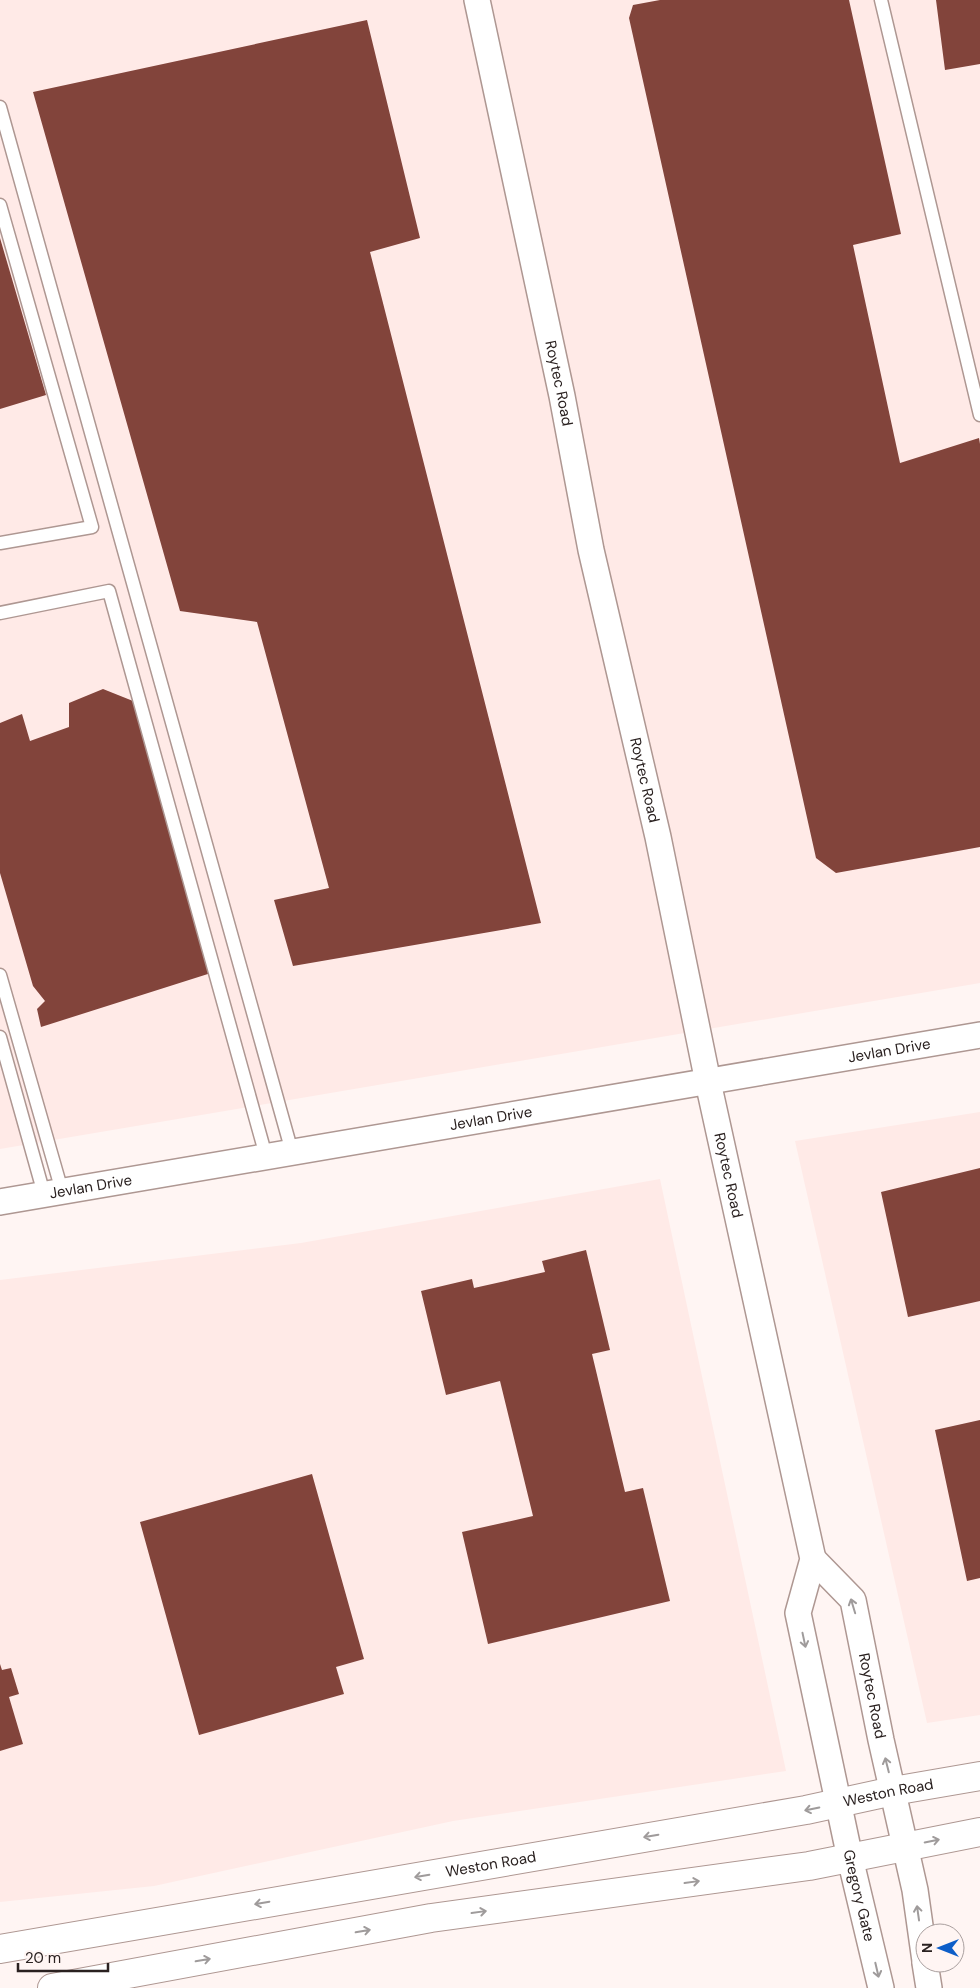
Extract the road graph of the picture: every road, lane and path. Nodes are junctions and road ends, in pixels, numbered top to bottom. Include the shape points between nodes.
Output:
1 (477, 0) edge
2 (881, 0) edge
3 (0, 107) edge
4 (0, 205) edge
5 (980, 415) edge
6 (0, 543) edge
7 (0, 613) edge
8 (0, 975) edge
9 (980, 1035) edge
10 (0, 1037) edge
11 (708, 1082) junction
12 (292, 1152) junction
13 (266, 1156) junction
14 (53, 1193) junction
15 (0, 1202) edge
16 (813, 1559) junction
17 (980, 1776) edge
18 (893, 1791) junction
19 (838, 1803) junction
20 (980, 1832) edge
21 (906, 1846) junction
22 (850, 1858) junction
23 (920, 1923) edge
24 (0, 1949) edge
25 (927, 1973) edge
26 (52, 1988) edge
27 (881, 1988) edge
28 (929, 1988) edge

1 - 11 street, Roytec Road via 562,396 591,550 658,836
2 - 5 lane
3 - 12 lane
4 - 6 lane via 92,527
7 - 13 lane via 109,591
8 - 14 lane
9 - 11 street, Jevlan Drive
10 - 14 lane
11 - 12 street, Jevlan Drive
11 - 16 street, Roytec Road
12 - 13 street, Jevlan Drive
13 - 14 street, Jevlan Drive
14 - 15 street, Jevlan Drive
18 -> 16 street, Roytec Road via 853,1600
16 -> 19 street, Roytec Road via 798,1613
17 - 18 main road, Weston Road
18 - 19 main road, Weston Road
18 - 21 street, Roytec Road
19 - 22 street, Gregory Gate
19 -> 24 main road, Weston Road
21 -> 20 main road
21 - 22 main road
23 -> 21 street
26 -> 22 main road via 431,1918
22 -> 27 street, Gregory Gate
25 - 28 street

